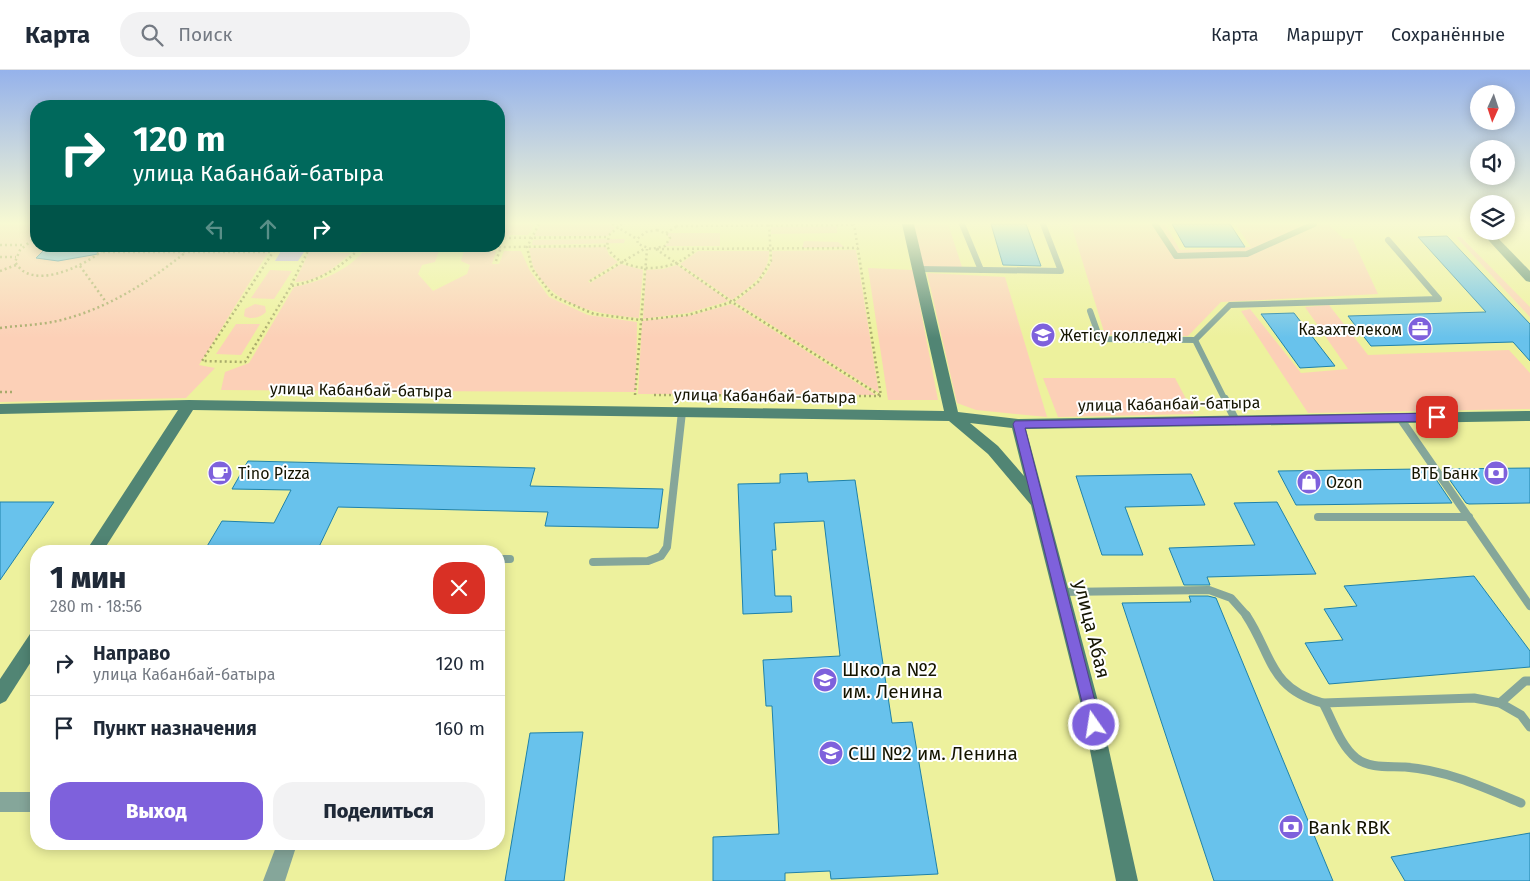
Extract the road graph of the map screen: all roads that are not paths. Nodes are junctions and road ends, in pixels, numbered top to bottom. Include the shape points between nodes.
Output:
1 (916, 262) edge
2 (978, 262) edge
3 (1057, 262) edge
4 (1407, 262) edge
5 (1514, 262) edge
6 (918, 269) junction
7 (981, 270) junction
8 (1530, 278) edge
9 (1090, 311) dead end
10 (1194, 340) junction
11 (189, 405) junction
12 (0, 409) edge
13 (682, 412) junction
14 (952, 416) junction
15 (1530, 416) edge
16 (1400, 418) junction
17 (1236, 420) junction
18 (1018, 424) junction
19 (1039, 506) junction
20 (1318, 517) dead end
21 (1469, 517) junction
22 (98, 545) edge
23 (505, 559) edge
24 (510, 559) dead end
25 (593, 562) dead end
26 (1061, 592) junction
27 (1530, 606) edge
28 (30, 648) edge
29 (1530, 681) edge
30 (0, 695) edge
31 (1323, 703) junction
32 (1500, 703) junction
33 (1530, 728) edge
34 (0, 802) edge
35 (30, 802) edge
36 (1521, 803) dead end
37 (285, 850) edge
38 (274, 881) edge
39 (1127, 881) edge

1 - 6 main road
2 - 7 lane
3 - 7 lane via 1061,271
4 - 10 lane via 1439,299 1230,305
5 - 8 main road
6 - 7 lane
6 - 14 main road
9 - 10 lane via 1100,339
10 - 17 lane
11 - 12 main road, улица Кабанбай-батыра
11 - 13 main road, улица Кабанбай-батыра
11 - 22 main road
13 - 14 main road, улица Кабанбай-батыра
13 - 25 lane via 667,547 661,556 648,561
14 - 18 main road, улица Кабанбай-батыра
14 - 19 main road, улица Абая via 993,450
15 - 16 main road, улица Кабанбай-батыра
16 - 17 main road, улица Кабанбай-батыра
16 - 21 lane
17 - 18 main road, улица Кабанбай-батыра
18 - 19 main road, улица Абая
19 - 26 main road, улица Абая
20 - 21 lane
21 - 27 lane
23 - 24 lane
26 - 31 lane via 1219,592 1232,599 1245,615 1278,678 1302,698
26 - 39 main road, улица Абая via 1090,705
28 - 30 main road
29 - 32 lane via 1525,681
31 - 32 lane via 1474,698
31 - 36 lane via 1350,752 1358,760 1370,766 1438,771 1465,778
32 - 33 lane via 1521,715
34 - 35 street
37 - 38 street

